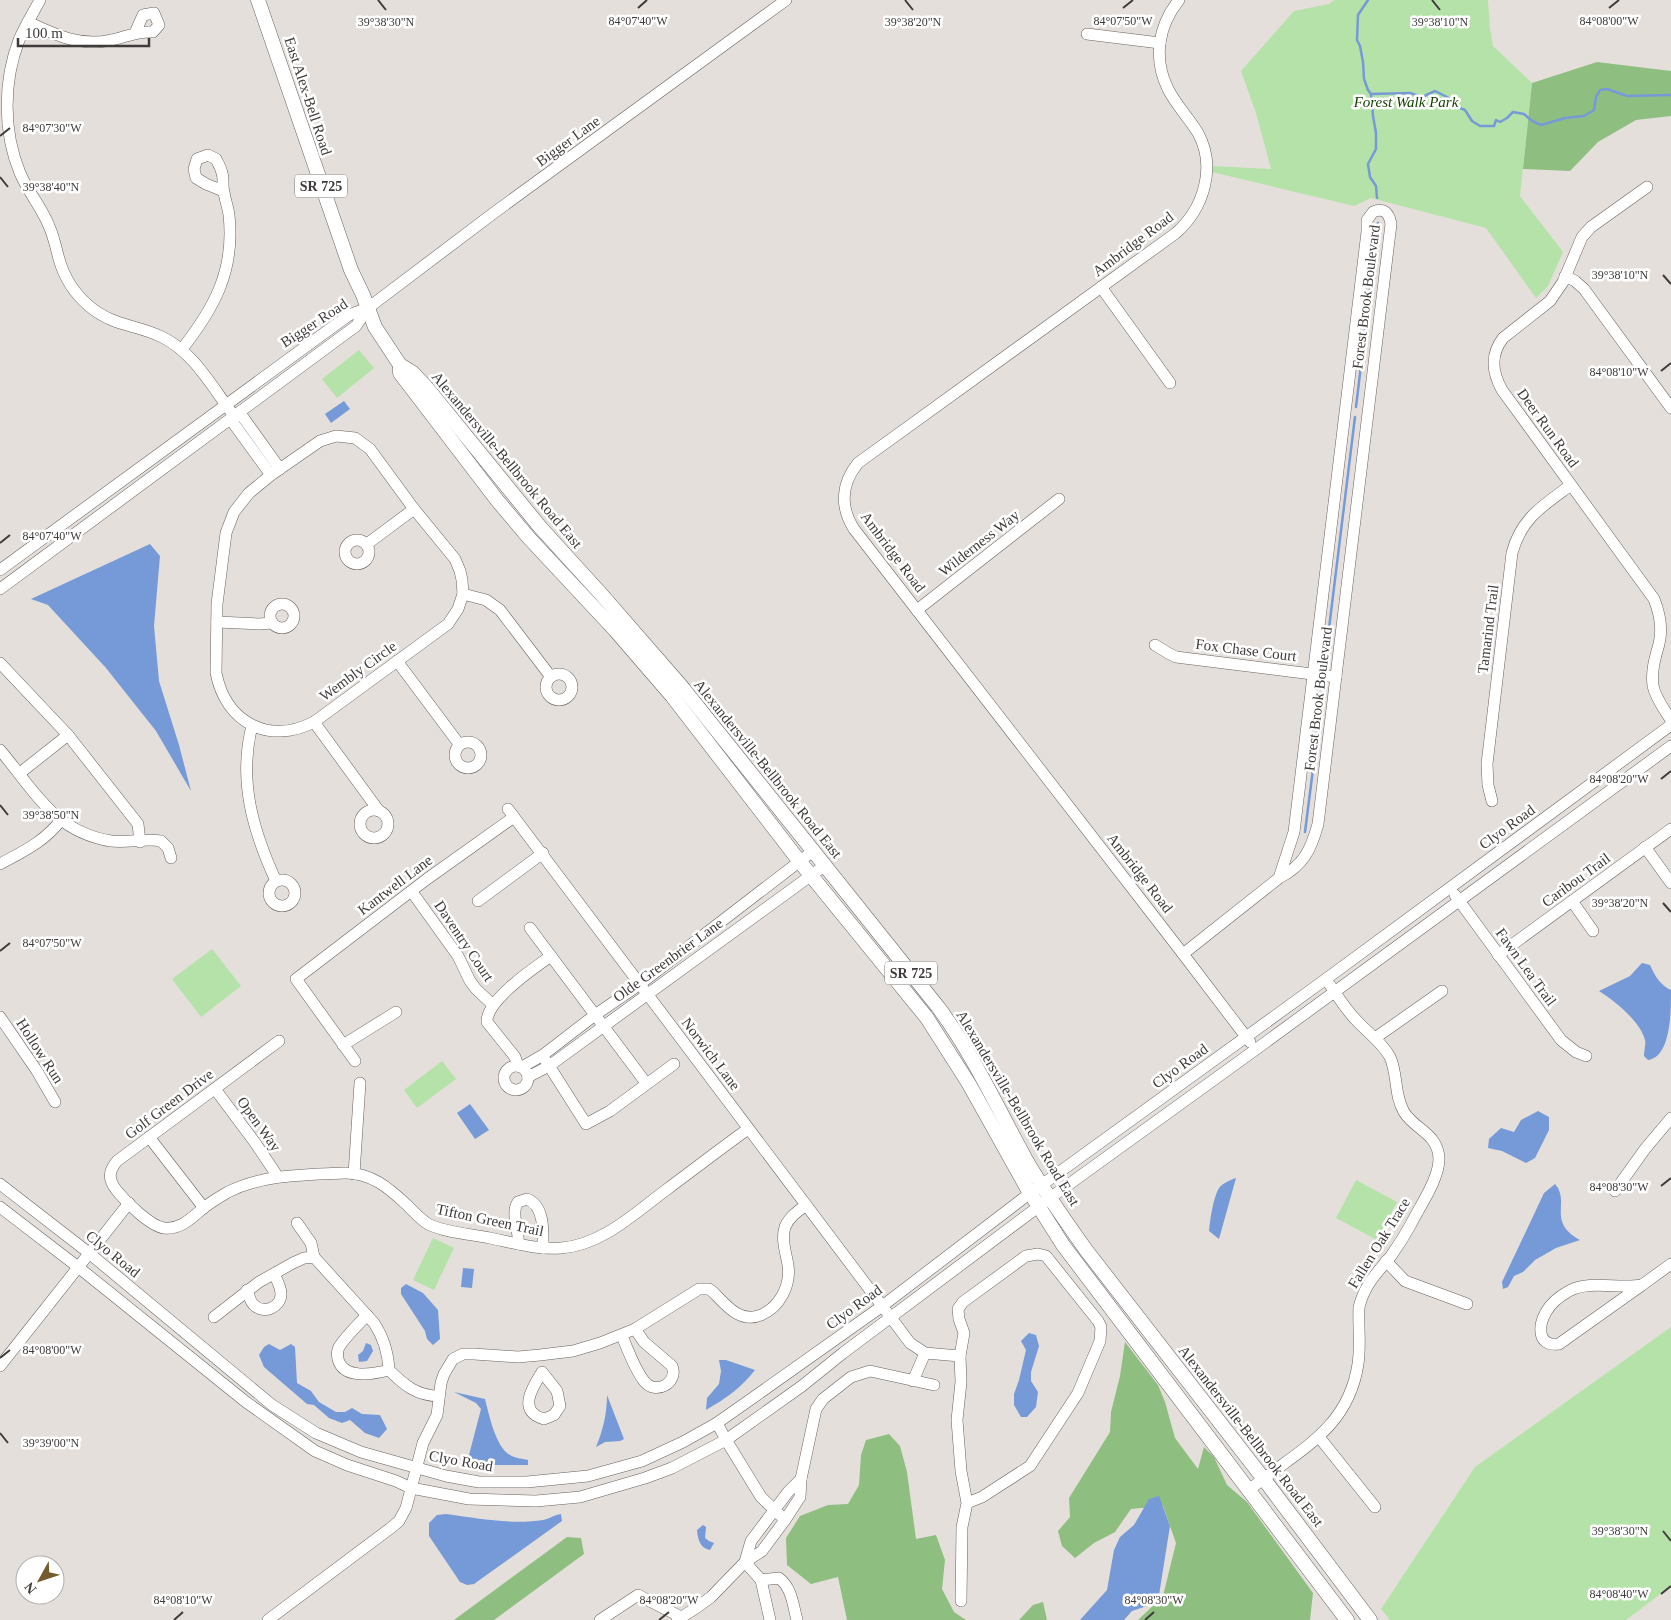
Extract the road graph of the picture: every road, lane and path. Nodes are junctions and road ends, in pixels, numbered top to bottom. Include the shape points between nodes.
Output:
1 (40, 0) edge
2 (258, 0) edge
3 (786, 0) edge
4 (1179, 0) edge
5 (28, 22) junction
6 (136, 33) dead end
7 (1087, 34) dead end
8 (1160, 43) junction
9 (1647, 187) dead end
10 (223, 191) dead end
11 (1565, 276) junction
12 (1101, 287) junction
13 (368, 308) junction
14 (182, 349) junction
15 (400, 365) junction
16 (1170, 383) dead end
17 (226, 405) junction
18 (1671, 408) edge
19 (235, 416) junction
20 (276, 472) junction
21 (1571, 485) junction
22 (1059, 499) dead end
23 (414, 509) junction
24 (367, 544) dead end
25 (570, 562) junction
26 (0, 570) edge
27 (559, 571) junction
28 (0, 589) edge
29 (462, 594) junction
30 (917, 610) junction
31 (217, 622) junction
32 (272, 623) dead end
33 (1155, 646) dead end
34 (397, 661) junction
35 (0, 663) edge
36 (1313, 674) junction
37 (551, 677) dead end
38 (1336, 677) junction
39 (677, 691) junction
40 (1671, 720) edge
41 (314, 722) junction
42 (1671, 725) edge
43 (252, 726) junction
44 (68, 735) junction
45 (459, 744) dead end
46 (1671, 746) edge
47 (0, 750) edge
48 (20, 773) junction
49 (1492, 801) dead end
50 (379, 811) dead end
51 (511, 812) joint
52 (61, 820) junction
53 (1671, 829) edge
54 (140, 842) junction
55 (1645, 847) junction
56 (813, 851) junction
57 (543, 853) junction
58 (171, 858) dead end
59 (800, 862) junction
60 (0, 864) edge
61 (824, 866) junction
62 (811, 876) junction
63 (1279, 878) junction
64 (276, 881) dead end
65 (1671, 883) edge
66 (1449, 888) junction
67 (412, 892) junction
68 (1459, 900) junction
69 (478, 901) dead end
70 (1572, 901) junction
71 (530, 928) dead end
72 (1593, 931) dead end
73 (1184, 954) junction
74 (1498, 955) junction
75 (551, 956) junction
76 (1326, 979) junction
77 (640, 984) junction
78 (1334, 991) junction
79 (1442, 991) dead end
80 (648, 994) junction
81 (493, 1005) junction
82 (396, 1012) dead end
83 (595, 1014) junction
84 (0, 1017) edge
85 (603, 1026) junction
86 (1246, 1037) junction
87 (1375, 1038) junction
88 (279, 1041) dead end
89 (343, 1045) junction
90 (1255, 1050) junction
91 (543, 1055) junction
92 (1586, 1056) dead end
93 (354, 1061) dead end
94 (674, 1064) dead end
95 (549, 1066) junction
96 (522, 1070) junction
97 (360, 1082) dead end
98 (646, 1083) junction
99 (215, 1089) junction
100 (55, 1102) dead end
101 (1671, 1118) edge
102 (748, 1129) junction
103 (149, 1138) junction
104 (354, 1174) junction
105 (278, 1176) junction
106 (0, 1184) edge
107 (1036, 1189) junction
108 (1615, 1191) dead end
109 (1050, 1198) junction
110 (129, 1203) junction
111 (806, 1205) junction
112 (1038, 1206) junction
113 (0, 1207) edge
114 (204, 1208) junction
115 (297, 1223) dead end
116 (518, 1244) junction
117 (542, 1248) junction
118 (89, 1253) junction
119 (314, 1257) junction
120 (1386, 1261) junction
121 (1671, 1264) edge
122 (78, 1267) junction
123 (274, 1274) junction
124 (1642, 1285) junction
125 (247, 1290) junction
126 (1467, 1304) dead end
127 (881, 1307) junction
128 (367, 1315) junction
129 (214, 1317) dead end
130 (890, 1319) junction
131 (634, 1329) junction
132 (622, 1336) junction
133 (925, 1352) junction
134 (1166, 1353) junction
135 (540, 1355) junction
136 (960, 1356) junction
137 (1152, 1364) junction
138 (0, 1366) edge
139 (389, 1370) junction
140 (542, 1372) dead end
141 (913, 1381) junction
142 (934, 1385) dead end
143 (439, 1396) junction
144 (718, 1423) junction
145 (1319, 1437) junction
146 (726, 1440) junction
147 (416, 1468) junction
148 (1263, 1478) junction
149 (801, 1479) junction
150 (411, 1488) junction
151 (1249, 1490) junction
152 (966, 1503) junction
153 (1375, 1507) dead end
154 (774, 1510) junction
155 (785, 1520) junction
156 (745, 1562) junction
157 (761, 1580) junction
158 (960, 1601) dead end
159 (679, 1618) edge
160 (1365, 1618) edge
161 (268, 1620) edge
162 (600, 1620) edge
163 (770, 1620) edge
164 (797, 1620) edge
165 (1347, 1620) edge

1 - 5 street
2 - 13 main road, East Alex-Bell Road / SR 725 via 334,223
3 - 13 street, Bigger Lane
4 - 8 street, Ambridge Road via 1167,17
5 - 6 street via 58,36 84,42 109,41
5 - 14 street via 9,78 9,134 20,172 48,224 63,271 78,294 98,313 113,322 162,337
7 - 8 street
8 - 12 street, Ambridge Road via 1159,61 1168,90 1198,133 1205,152 1207,166 1203,193 1184,226
9 - 11 street, Deer Run Road via 1591,227 1582,237
10 - 14 street via 230,237 224,274 211,308
11 - 18 street via 1584,289
11 - 21 street, Deer Run Road via 1550,300 1503,338 1493,361 1495,378 1502,390
12 - 16 street
12 - 30 street, Ambridge Road via 858,463 848,478 844,505 849,522
13 - 15 main road, East Alex-Bell Road / SR 725 via 375,327
13 - 17 street, Bigger Road via 348,315
13 - 19 street, Bigger Road via 356,326
14 - 17 street
15 - 25 main road, Alexandersville-Bellbrook Road East / SR 725 via 427,388
15 - 27 main road, Alexandersville-Bellbrook Road East / SR 725 via 400,373 486,486
17 - 19 street
17 - 26 street, Bigger Road
19 - 20 street
19 - 28 street, Bigger Road
20 - 23 street, Wembly Circle via 328,437 355,438 370,449
20 - 31 street, Wembly Circle via 249,493 229,522
21 - 40 street, Deer Run Road via 1650,592 1659,611 1661,630 1653,683 1657,697
21 - 49 street, Tamarind Trail via 1528,519 1518,533 1512,553 1487,764
22 - 30 street, Wilderness Way
23 - 24 street
23 - 29 street, Wembly Circle via 455,559 462,580
25 - 27 main road
25 - 39 main road, Alexandersville-Bellbrook Road East / SR 725 via 601,594
27 - 39 main road, Alexandersville-Bellbrook Road East / SR 725
29 - 34 street, Wembly Circle via 458,609 448,624
29 - 37 street via 486,600 500,610
30 - 73 street, Ambridge Road
31 - 32 street
31 - 43 street, Wembly Circle via 218,684 234,712
33 - 36 street, Fox Chase Court via 1176,657
34 - 41 street, Wembly Circle
34 - 45 street
35 - 44 street
36 - 38 street, Fox Chase Court
36 - 38 street, Forest Brook Boulevard via 1366,220 1373,212 1382,210 1390,216 1391,224
36 - 63 street, Forest Brook Boulevard via 1294,832
38 - 63 street, Forest Brook Boulevard via 1314,841 1301,862
39 - 56 main road, Alexandersville-Bellbrook Road East / SR 725
39 - 59 main road, Alexandersville-Bellbrook Road East / SR 725
41 - 43 street, Wembly Circle via 289,731
41 - 50 street
42 - 66 street, Clyo Road
43 - 64 street via 247,755 249,799 257,835
44 - 48 street
44 - 54 street via 138,824
46 - 68 street, Clyo Road
47 - 48 street
48 - 52 street via 50,812
51 - 57 street, Norwich Lane
51 - 67 street, Kantwell Lane
52 - 54 street via 89,835 110,841
52 - 60 street via 37,844
53 - 55 street, Caribou Trail
54 - 58 street via 161,841
55 - 65 street
55 - 70 street, Caribou Trail
56 - 59 street, Olde Greenbrier Lane
56 - 61 main road, Alexandersville-Bellbrook Road East / SR 725
57 - 69 street
57 - 77 street, Norwich Lane
59 - 62 main road, Alexandersville-Bellbrook Road East / SR 725
59 - 77 street, Olde Greenbrier Lane
61 - 62 street, Olde Greenbrier Lane
61 - 107 main road, Alexandersville-Bellbrook Road East / SR 725 via 952,1026 1026,1160
62 - 80 street, Olde Greenbrier Lane
62 - 107 main road, Alexandersville-Bellbrook Road East / SR 725 via 927,1018
63 - 73 street, Forest Brook Boulevard
66 - 68 street, Fawn Lea Trail
66 - 76 street, Clyo Road
67 - 81 street, Daventry Court via 458,956 470,981
67 - 89 street, Kantwell Lane via 296,979
68 - 74 street, Fawn Lea Trail
68 - 78 street, Clyo Road
70 - 72 street
70 - 74 street, Caribou Trail
71 - 75 street
73 - 86 street, Ambridge Road
74 - 92 street, Fawn Lea Trail via 1561,1040
75 - 81 street
75 - 83 street
76 - 78 street, Fallen Oak Trace
76 - 86 street, Clyo Road
77 - 80 street, Norwich Lane
77 - 83 street, Olde Greenbrier Lane
78 - 87 street, Fallen Oak Trace via 1346,1009
78 - 90 street, Clyo Road
79 - 87 street
80 - 85 street, Olde Greenbrier Lane
80 - 102 street, Norwich Lane
81 - 96 street via 487,1022
82 - 89 street
83 - 85 street
83 - 91 street, Olde Greenbrier Lane
84 - 100 street, Hollow Run
85 - 95 street, Olde Greenbrier Lane
85 - 98 street
86 - 90 street, Ambridge Road
86 - 107 street, Clyo Road
87 - 120 street, Fallen Oak Trace via 1391,1060 1403,1111 1429,1135 1439,1156 1434,1180 1404,1238
88 - 99 street, Golf Green Drive
89 - 93 street
90 - 109 street, Clyo Road
91 - 95 street
91 - 96 street, Olde Greenbrier Lane
94 - 98 street
95 - 96 street, Olde Greenbrier Lane
95 - 98 street via 586,1124 610,1111
97 - 104 street
99 - 103 street, Golf Green Drive
99 - 105 street, Open Way
101 - 108 street
102 - 111 street, Norwich Lane
102 - 117 street, Tifton Green Trail via 606,1233 576,1245
103 - 110 street, Golf Green Drive via 117,1161 110,1173 111,1183
103 - 114 street
104 - 105 street, Tifton Green Trail
104 - 116 street, Tifton Green Trail via 367,1176 386,1186 428,1224
105 - 114 street, Tifton Green Trail via 242,1186
106 - 118 street, Clyo Road
107 - 109 main road, Alexandersville-Bellbrook Road East / SR 725
107 - 112 main road, Alexandersville-Bellbrook Road East / SR 725
107 - 127 street, Clyo Road
109 - 112 street, Clyo Road
109 - 134 main road, Alexandersville-Bellbrook Road East / SR 725
110 - 114 street, Tifton Green Trail via 147,1219 164,1228 182,1225
110 - 118 street
111 - 127 street, Norwich Lane
111 - 131 street via 792,1216 785,1228 788,1275 784,1293 772,1308 758,1316 744,1317 735,1314 709,1289 699,1289
112 - 130 street, Clyo Road
112 - 137 main road, Alexandersville-Bellbrook Road East / SR 725
113 - 122 street, Clyo Road
115 - 119 street via 311,1243
116 - 117 street, Tifton Green Trail
116 - 117 street via 514,1210 518,1202 527,1199 535,1203 541,1218
118 - 122 street
118 - 147 street, Clyo Road via 272,1405 316,1433 360,1452
119 - 123 street via 304,1258
119 - 128 street
120 - 126 street via 1405,1280
120 - 145 street, Fallen Oak Trace via 1361,1298 1358,1362 1351,1392 1338,1416
121 - 124 street
122 - 138 street
122 - 150 street, Clyo Road via 246,1402 315,1450
123 - 125 street
123 - 125 street via 281,1292 273,1307 259,1309 250,1301
124 - 124 street via 1559,1344 1553,1345 1541,1337 1546,1311 1568,1291 1583,1286
125 - 129 street
127 - 130 street, Norwich Lane
127 - 144 street, Clyo Road
128 - 139 street via 382,1335
128 - 139 street via 339,1347 339,1363 353,1373
130 - 133 street, Norwich Lane via 910,1344
130 - 146 street, Clyo Road
131 - 132 street
131 - 132 street via 672,1366 674,1375 666,1385 656,1388 644,1381
132 - 135 street via 573,1350
133 - 136 street
133 - 141 street
134 - 137 main road
134 - 148 main road, Alexandersville-Bellbrook Road East / SR 725
135 - 140 street
135 - 143 street via 457,1356 444,1374
136 - 152 street via 961,1382 956,1420
136 - 152 street via 964,1333 958,1309 1026,1256 1046,1256 1098,1321 1100,1328 1100,1341 1078,1393 1030,1466 982,1497
137 - 151 main road, Alexandersville-Bellbrook Road East / SR 725
139 - 143 street via 413,1391
141 - 142 street
141 - 149 street via 870,1371 860,1373 851,1376 823,1399 816,1409
143 - 147 street via 437,1415 422,1443
144 - 146 street
144 - 147 street, Clyo Road via 642,1461 588,1476 527,1482 479,1482
145 - 148 street, Fallen Oak Trace
145 - 153 street
146 - 150 street, Clyo Road via 672,1468 580,1497 536,1501 469,1499
146 - 154 street via 760,1497
147 - 150 street
148 - 151 street, Fallen Oak Trace
148 - 160 main road, Alexandersville-Bellbrook Road East / SR 725
149 - 154 street
149 - 155 street via 800,1497
150 - 161 street via 403,1513 392,1527
151 - 165 main road, Alexandersville-Bellbrook Road East / SR 725
152 - 158 street via 962,1527
154 - 155 street
154 - 156 street via 751,1542
155 - 156 street via 762,1550
156 - 157 street
156 - 159 street via 711,1597
157 - 163 street
157 - 164 street via 779,1578 785,1582
159 - 162 street via 638,1595

